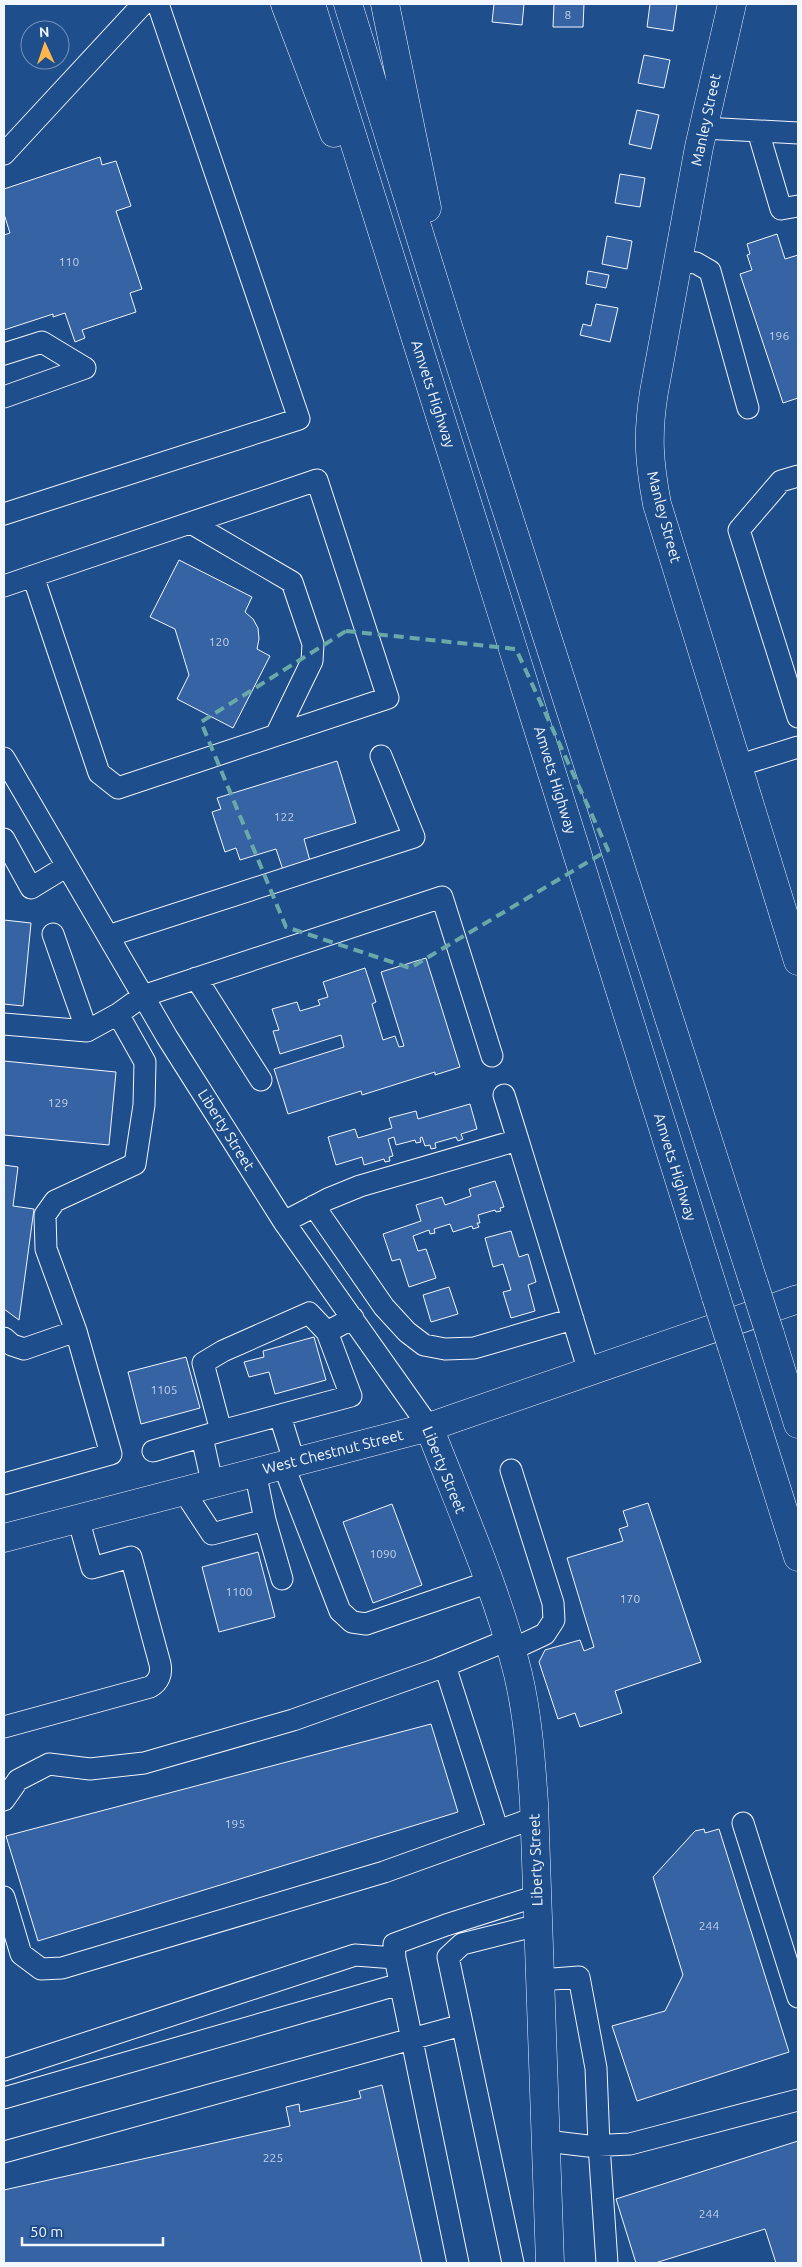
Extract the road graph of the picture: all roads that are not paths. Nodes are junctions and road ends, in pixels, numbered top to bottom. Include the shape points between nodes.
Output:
1 (143, 4) edge
2 (158, 4) edge
3 (285, 4) edge
4 (310, 4) edge
5 (348, 4) edge
6 (385, 4) edge
7 (732, 4) edge
8 (703, 128) junction
9 (758, 131) junction
10 (798, 133) edge
11 (4, 154) edge
12 (798, 206) edge
13 (678, 261) junction
14 (414, 334) junction
15 (456, 352) junction
16 (4, 354) edge
17 (4, 396) edge
18 (748, 408) dead end
19 (798, 476) edge
20 (4, 514) edge
21 (191, 523) junction
22 (33, 576) junction
23 (4, 586) edge
24 (798, 718) edge
25 (276, 735) junction
26 (798, 746) edge
27 (381, 756) dead end
28 (4, 758) edge
29 (738, 766) junction
30 (4, 839) edge
31 (9, 862) edge
32 (67, 866) junction
33 (53, 934) dead end
34 (108, 936) junction
35 (798, 961) edge
36 (196, 978) junction
37 (143, 996) junction
38 (118, 1014) junction
39 (4, 1024) edge
40 (87, 1031) junction
41 (492, 1056) dead end
42 (261, 1080) dead end
43 (504, 1095) dead end
44 (518, 1140) junction
45 (314, 1206) junction
46 (284, 1222) junction
47 (798, 1299) edge
48 (352, 1318) junction
49 (573, 1319) junction
50 (76, 1331) junction
51 (326, 1332) junction
52 (4, 1338) edge
53 (589, 1372) junction
54 (280, 1416) junction
55 (798, 1424) edge
56 (429, 1427) junction
57 (211, 1434) junction
58 (153, 1451) dead end
59 (289, 1463) junction
60 (511, 1470) dead end
61 (255, 1471) junction
62 (212, 1482) junction
63 (4, 1484) edge
64 (183, 1490) junction
65 (78, 1518) junction
66 (265, 1520) junction
67 (4, 1538) edge
68 (798, 1557) edge
69 (282, 1579) dead end
70 (489, 1582) junction
71 (510, 1645) junction
72 (445, 1666) junction
73 (4, 1727) edge
74 (4, 1800) edge
75 (534, 1818) junction
76 (743, 1823) dead end
77 (498, 1831) junction
78 (537, 1896) junction
79 (4, 1897) edge
80 (538, 1925) junction
81 (394, 1958) junction
82 (540, 1980) junction
83 (400, 1984) junction
84 (798, 1996) edge
85 (462, 2025) junction
86 (411, 2038) junction
87 (4, 2070) edge
88 (4, 2098) edge
89 (798, 2100) edge
90 (546, 2141) junction
91 (599, 2145) junction
92 (4, 2152) edge
93 (458, 2263) edge
94 (513, 2263) edge
95 (550, 2263) edge
96 (607, 2263) edge

1 - 11 street
2 - 20 street via 299,419
3 - 14 main road
4 - 14 main road, Amvets Highway
5 - 15 main road
6 - 15 main road
7 - 8 main road, Manley Street
8 - 9 street
8 - 13 main road, Manley Street
9 - 10 street
9 - 12 street via 781,209
13 - 18 street via 696,263 710,271
13 - 29 main road, Manley Street via 649,421 650,466 657,504
14 - 68 main road, Amvets Highway, bridge
15 - 55 main road, bridge
16 - 17 street via 42,342 85,368
19 - 24 street via 781,481 739,530
21 - 22 street
21 - 25 street via 292,582 313,644 312,661
21 - 25 street via 317,480 388,698
22 - 23 street
22 - 25 street via 99,773 118,788
26 - 29 street
27 - 34 street via 414,836
28 - 32 street, Liberty Street
29 - 35 main road, Manley Street
30 - 31 street
31 - 32 street via 31,888
32 - 34 street, Liberty Street
33 - 40 street
34 - 37 street, Liberty Street
36 - 37 street
36 - 41 street via 442,897
36 - 42 street
37 - 38 street
37 - 46 street, Liberty Street
38 - 40 street
38 - 50 street via 145,1062 144,1105 135,1164 55,1201 45,1214 46,1250
39 - 40 street
43 - 44 street
44 - 45 street via 360,1186
44 - 49 street
45 - 46 street
45 - 49 street via 384,1307 424,1345 445,1349 474,1348
46 - 48 street, Liberty Street
47 - 53 main road, West Chestnut Street
48 - 51 street
48 - 56 street, Liberty Street
49 - 53 street
50 - 52 street via 24,1349
50 - 63 street via 111,1454
51 - 54 street via 351,1396
51 - 57 street via 309,1313 203,1363
53 - 56 main road, West Chestnut Street
54 - 57 street
54 - 59 street
56 - 59 main road, West Chestnut Street
56 - 70 main road, Liberty Street
57 - 58 street
57 - 62 street
59 - 61 main road, West Chestnut Street
59 - 70 street via 340,1611 352,1622 366,1624
60 - 71 street via 553,1603 554,1620 545,1634
61 - 62 main road, West Chestnut Street
61 - 66 street
62 - 64 main road, West Chestnut Street
64 - 65 main road, West Chestnut Street
64 - 66 street via 212,1534
65 - 67 main road, West Chestnut Street
65 - 73 street via 92,1568 131,1557 160,1664 160,1676 150,1687
66 - 69 street
70 - 71 main road, Liberty Street
71 - 72 street
71 - 75 main road, Liberty Street via 529,1736
72 - 74 street via 293,1720 144,1764 90,1769 49,1764 18,1780
72 - 77 street
75 - 77 street
75 - 78 main road, Liberty Street
76 - 84 street
77 - 79 street via 384,1872 62,1968 41,1969 21,1954
78 - 80 main road, Liberty Street
78 - 81 street via 394,1944
80 - 82 main road, Liberty Street
80 - 85 street via 462,1944 448,1957
81 - 83 street
81 - 87 street via 355,1955
82 - 90 main road, Liberty Street
82 - 91 street via 580,1977 596,2068
83 - 86 street
83 - 88 street
85 - 86 street
85 - 94 street
86 - 92 street
86 - 93 street
89 - 91 street via 630,2144
90 - 91 street
90 - 95 main road, Liberty Street
91 - 96 street

